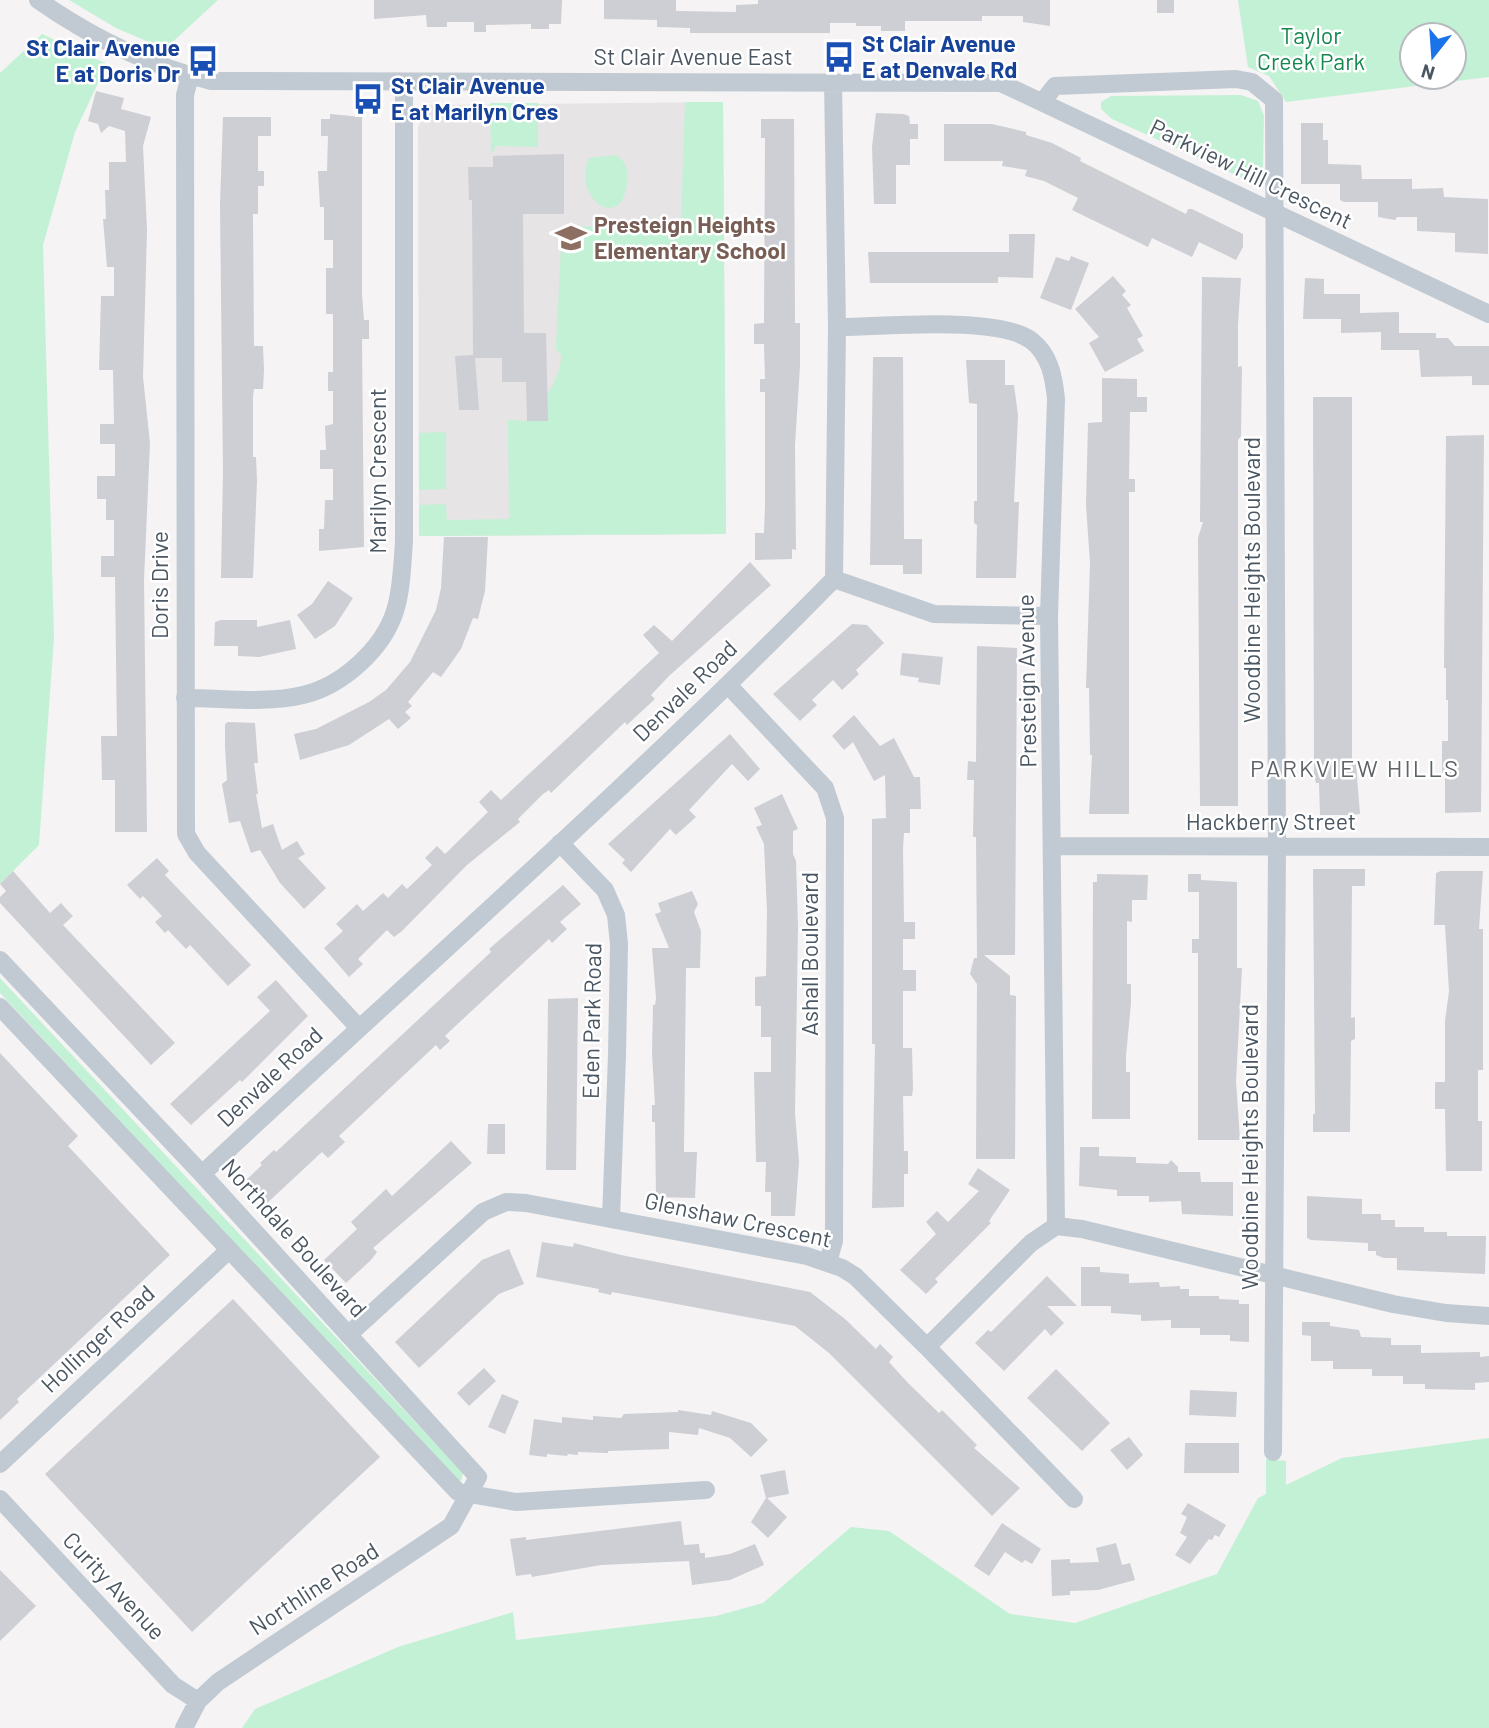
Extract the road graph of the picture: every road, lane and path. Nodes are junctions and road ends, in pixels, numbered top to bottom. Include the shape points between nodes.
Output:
1 (38, 0) edge
2 (190, 76) junction
3 (834, 82) junction
4 (990, 82) joint
5 (404, 83) junction
6 (1043, 101) junction
7 (1276, 214) junction
8 (1489, 314) edge
9 (837, 327) junction
10 (834, 579) junction
11 (1049, 616) junction
12 (728, 685) junction
13 (185, 698) junction
14 (560, 843) junction
15 (1054, 846) junction
16 (1277, 846) junction
17 (1489, 847) edge
18 (0, 961) edge
19 (0, 1007) edge
20 (359, 1028) junction
21 (202, 1174) junction
22 (611, 1219) junction
23 (1056, 1226) junction
24 (229, 1250) junction
25 (828, 1262) junction
26 (1273, 1275) junction
27 (1489, 1316) edge
28 (348, 1335) junction
29 (927, 1347) junction
30 (1273, 1452) dead end
31 (0, 1464) edge
32 (706, 1490) dead end
33 (470, 1492) junction
34 (0, 1499) edge
35 (1074, 1499) dead end
36 (198, 1701) junction
37 (184, 1728) edge

1 - 2 street, St Clair Avenue East via 126,53
2 - 5 street, St Clair Avenue East via 231,82
2 - 13 street, Doris Drive via 185,95 183,227
3 - 4 street, St Clair Avenue East
3 - 5 street, St Clair Avenue East
3 - 9 street
4 - 6 street, Parkview Hill Crescent
5 - 13 street, Marilyn Crescent via 404,542 394,614 361,662 334,683 305,695
6 - 7 street, Parkview Hill Crescent
6 - 7 street, Woodbine Heights Boulevard via 1055,86 1236,79 1265,90 1274,100 1276,113
7 - 8 street, Parkview Hill Crescent
7 - 16 street, Woodbine Heights Boulevard
9 - 10 street
9 - 11 street, Presteign Avenue via 987,326 1032,341 1048,360 1056,399
10 - 11 street via 934,614
10 - 12 street, Denvale Road
11 - 15 street, Presteign Avenue
12 - 14 street, Denvale Road
12 - 25 street, Ashall Boulevard via 825,788 835,818 834,1241
13 - 20 street, Doris Drive via 185,823 191,845
14 - 20 street, Denvale Road
14 - 22 street, Eden Park Road via 605,890 619,944
15 - 16 street, Hackberry Street
15 - 23 street, Presteign Avenue
16 - 17 street, Hackberry Street
16 - 26 street, Woodbine Heights Boulevard
18 - 21 street, Northdale Boulevard
19 - 24 street
20 - 21 street, Denvale Road
21 - 28 street, Northdale Boulevard
22 - 25 street, Glenshaw Crescent
22 - 28 street, Glenshaw Crescent via 526,1203 497,1205 476,1217
23 - 26 street
23 - 29 street via 1031,1243
24 - 31 street, Hollinger Road
24 - 33 street via 449,1486
25 - 29 street, Glenshaw Crescent via 855,1276
26 - 27 street via 1421,1310
26 - 30 street, Woodbine Heights Boulevard
28 - 33 street, Northdale Boulevard via 472,1467 478,1478
29 - 35 street, Glenshaw Crescent
32 - 33 street via 516,1502
33 - 36 street, Northline Road via 452,1526 218,1682
34 - 36 street, Curity Avenue via 173,1685
36 - 37 street, Northline Road

